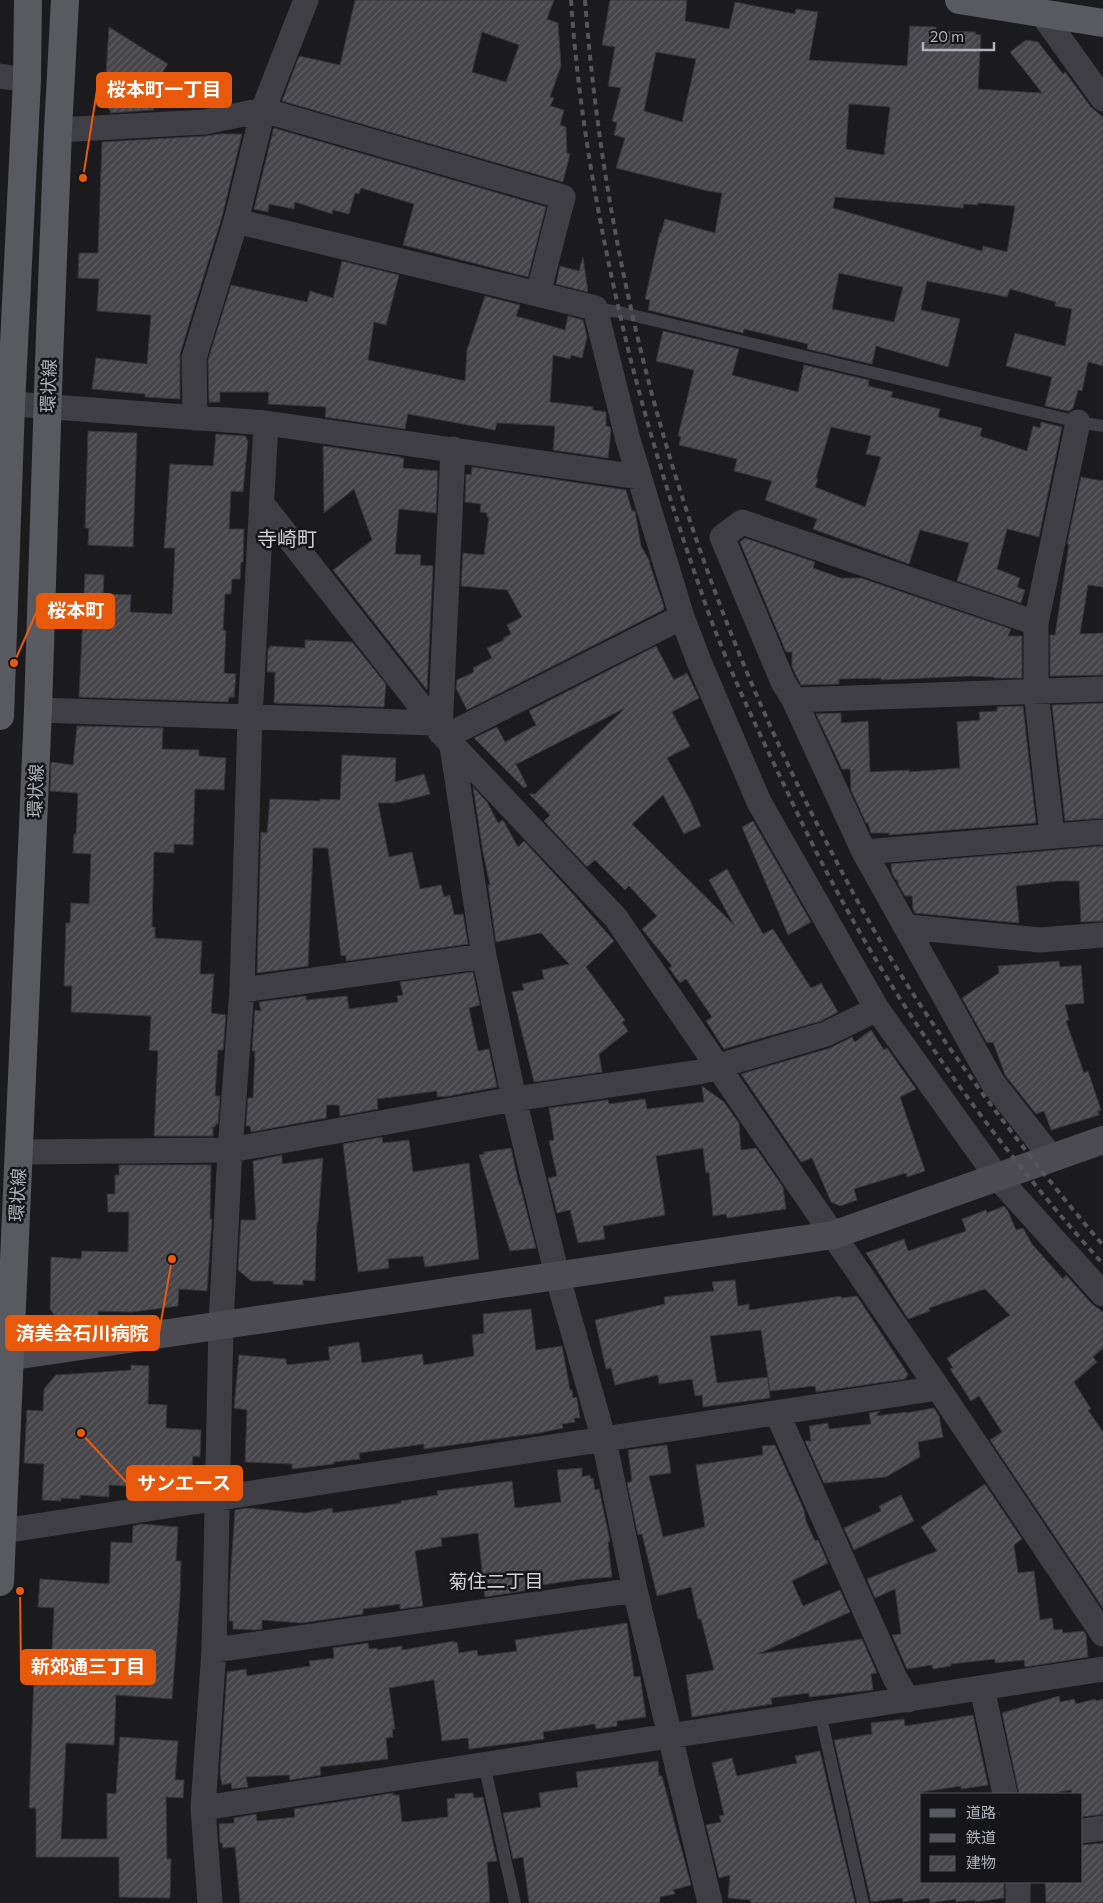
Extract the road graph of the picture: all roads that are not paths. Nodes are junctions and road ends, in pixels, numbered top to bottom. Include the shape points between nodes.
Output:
1 (28, 0) edge
2 (65, 0) edge
3 (306, 0) edge
4 (959, 0) edge
5 (1034, 7) edge
6 (1103, 23) edge
7 (0, 76) edge
8 (27, 80) junction
9 (1103, 99) edge
10 (263, 110) junction
11 (58, 130) junction
12 (236, 221) junction
13 (538, 294) junction
14 (595, 308) junction
15 (5, 404) edge
16 (47, 408) junction
17 (195, 418) junction
18 (1078, 422) junction
19 (266, 423) junction
20 (1103, 426) edge
21 (453, 449) junction
22 (639, 476) junction
23 (263, 505) junction
24 (682, 617) junction
25 (1036, 623) junction
26 (1103, 689) edge
27 (1036, 691) junction
28 (794, 700) junction
29 (0, 707) edge
30 (38, 710) junction
31 (250, 718) junction
32 (442, 734) junction
33 (1103, 832) edge
34 (1052, 836) junction
35 (864, 852) junction
36 (908, 927) junction
37 (1103, 935) edge
38 (484, 956) junction
39 (242, 990) junction
40 (877, 1009) junction
41 (718, 1066) junction
42 (514, 1099) junction
43 (1103, 1140) edge
44 (230, 1150) junction
45 (20, 1152) junction
46 (1052, 1158) junction
47 (997, 1177) junction
48 (833, 1235) junction
49 (557, 1275) junction
50 (1103, 1294) edge
51 (221, 1325) junction
52 (4, 1357) edge
53 (938, 1388) junction
54 (777, 1413) junction
55 (604, 1440) junction
56 (218, 1498) junction
57 (3, 1531) junction
58 (0, 1582) edge
59 (635, 1590) junction
60 (1103, 1634) edge
61 (214, 1650) junction
62 (1103, 1669) edge
63 (982, 1688) junction
64 (908, 1700) junction
65 (820, 1713) junction
66 (669, 1736) junction
67 (484, 1764) junction
68 (1005, 1793) edge
69 (203, 1808) junction
70 (1103, 1828) edge
71 (1083, 1831) edge
72 (1018, 1883) edge
73 (210, 1903) edge
74 (515, 1903) edge
75 (710, 1903) edge
76 (863, 1903) edge
77 (1018, 1903) edge

1 - 8 main road, 環状線
2 - 11 main road, 環状線
3 - 10 street
4 - 5 main road
5 - 6 main road
5 - 9 street
7 - 8 street
8 - 15 main road, 環状線
10 - 11 street via 205,122
10 - 12 street
10 - 13 street via 563,197
11 - 16 main road, 環状線
12 - 13 street
12 - 17 street via 194,358
13 - 14 street
14 - 18 lane
14 - 22 street
15 - 16 street
15 - 29 main road, 環状線
16 - 17 street
16 - 30 main road, 環状線
17 - 19 street
18 - 20 lane
18 - 25 street
19 - 21 street
19 - 23 street
21 - 22 street
21 - 32 street
22 - 24 street
23 - 31 street
23 - 32 street
24 - 32 street
24 - 40 street via 759,802
25 - 27 street
25 - 28 street via 742,522 722,537 783,682
26 - 27 street
27 - 28 street
27 - 34 street
28 - 35 street
30 - 31 street
30 - 45 main road, 環状線
31 - 32 street
31 - 39 street
32 - 38 street
32 - 41 street via 616,918
33 - 34 street
34 - 35 street
35 - 36 street
36 - 37 street via 1040,940
36 - 46 street via 993,1083
38 - 39 street
38 - 42 street
39 - 44 street
40 - 41 street via 826,1034
40 - 47 street
41 - 42 street via 698,1072
41 - 48 street
42 - 44 street
42 - 49 street
43 - 46 street
44 - 45 street
44 - 51 street
45 - 52 main road, 環状線
46 - 47 street
47 - 48 street
47 - 50 street
48 - 49 street
48 - 53 street
49 - 51 street
49 - 55 street
51 - 52 street
51 - 56 street
52 - 57 main road, 環状線
53 - 54 street
53 - 60 street
54 - 55 street
54 - 64 street via 895,1678
55 - 56 street
55 - 59 street
56 - 57 street
56 - 61 street
57 - 58 main road, 環状線
59 - 61 street
59 - 66 street
61 - 69 street
62 - 63 street
63 - 64 street
63 - 68 street
64 - 65 street
65 - 66 street
65 - 76 lane
66 - 67 street
66 - 75 street
67 - 69 street
67 - 74 lane
69 - 73 street
70 - 71 street
72 - 77 street

